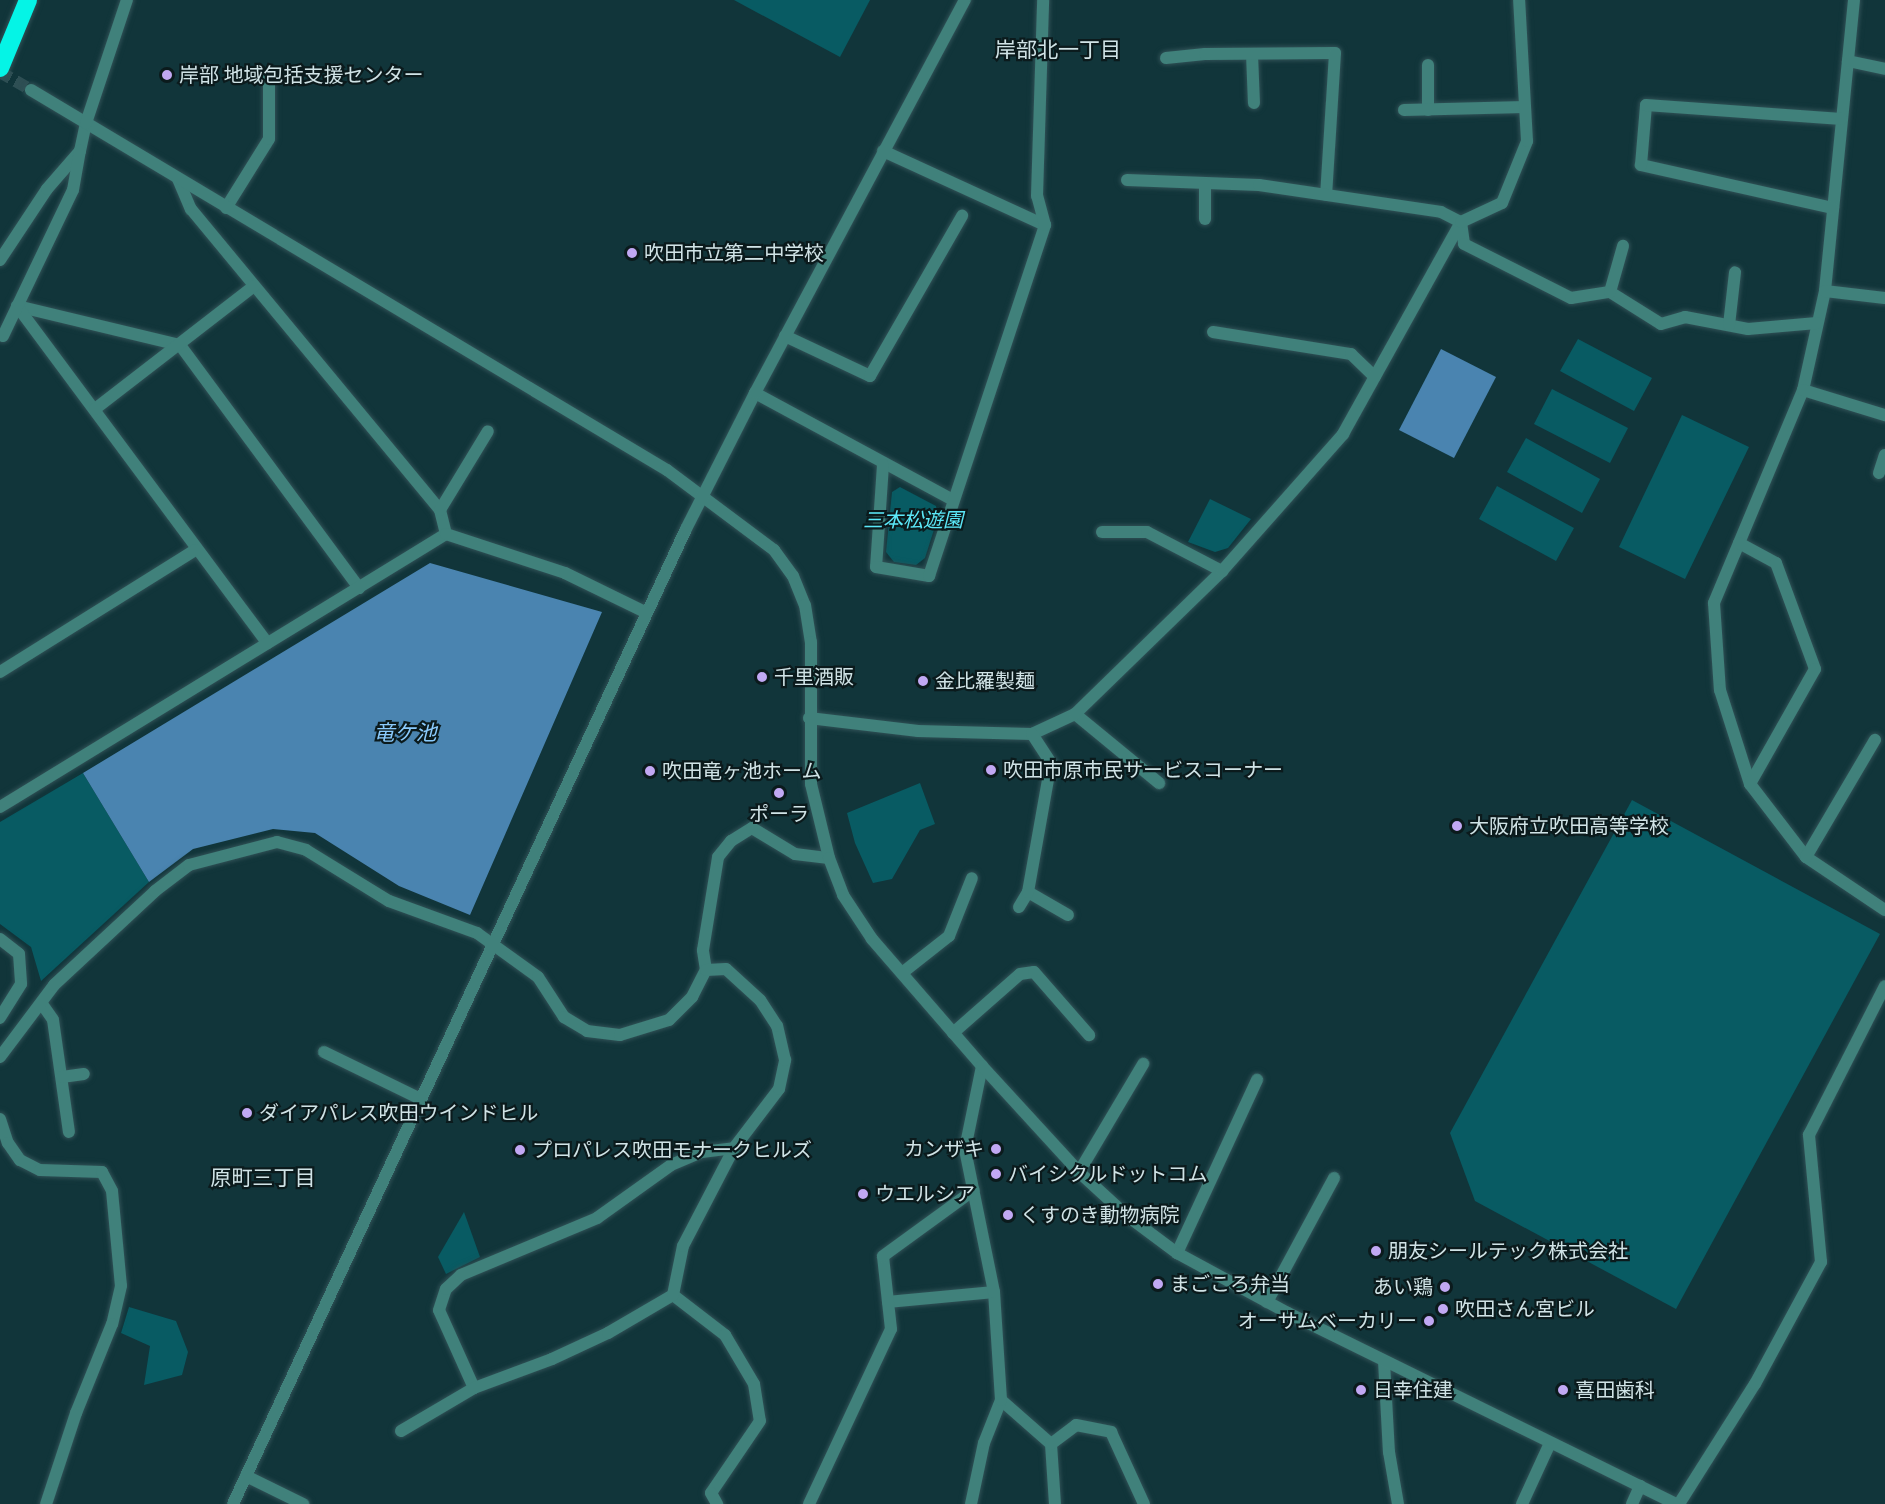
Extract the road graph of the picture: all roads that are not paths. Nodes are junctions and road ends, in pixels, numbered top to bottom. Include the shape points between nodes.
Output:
1 (28, 0) edge
2 (127, 0) edge
3 (965, 0) edge
4 (1043, 0) edge
5 (1519, 0) edge
6 (1854, 0) edge
7 (1251, 54) junction
8 (1166, 58) dead end
9 (1848, 61) junction
10 (1428, 64) dead end
11 (0, 68) edge
12 (1885, 69) edge
13 (269, 77) dead end
14 (31, 90) tunnel mouth
15 (1254, 103) dead end
16 (1525, 107) junction
17 (1404, 110) dead end
18 (1428, 110) junction
19 (1841, 119) junction
20 (86, 123) junction
21 (80, 151) junction
22 (883, 152) junction
23 (178, 178) junction
24 (1127, 180) dead end
25 (1205, 184) junction
26 (1326, 195) junction
27 (226, 208) junction
28 (1833, 208) junction
29 (962, 216) dead end
30 (1205, 219) dead end
31 (1461, 222) junction
32 (1045, 225) junction
33 (1623, 246) dead end
34 (0, 260) edge
35 (1735, 272) dead end
36 (254, 286) junction
37 (1825, 291) junction
38 (1610, 292) junction
39 (1885, 298) edge
40 (17, 306) junction
41 (1817, 323) junction
42 (1729, 325) junction
43 (1213, 332) dead end
44 (3, 336) dead end
45 (785, 336) junction
46 (180, 345) junction
47 (1375, 377) junction
48 (1803, 390) junction
49 (754, 393) junction
50 (95, 409) junction
51 (1885, 415) edge
52 (488, 431) dead end
53 (1885, 455) edge
54 (884, 465) junction
55 (1879, 473) dead end
56 (704, 499) junction
57 (951, 499) junction
58 (440, 510) junction
59 (1102, 532) dead end
60 (446, 534) junction
61 (1739, 543) junction
62 (195, 550) junction
63 (1222, 571) junction
64 (359, 588) junction
65 (646, 613) junction
66 (267, 643) junction
67 (0, 672) edge
68 (1075, 714) junction
69 (809, 718) junction
70 (1032, 734) junction
71 (1875, 740) dead end
72 (1159, 783) dead end
73 (1750, 784) junction
74 (1, 805) edge
75 (1806, 857) junction
76 (829, 858) junction
77 (972, 878) dead end
78 (1028, 892) junction
79 (1019, 907) dead end
80 (1885, 910) edge
81 (1068, 915) dead end
82 (0, 939) edge
83 (493, 944) junction
84 (706, 969) junction
85 (902, 973) junction
86 (1885, 986) edge
87 (42, 1004) junction
88 (0, 1018) edge
89 (952, 1033) junction
90 (1089, 1035) dead end
91 (324, 1052) dead end
92 (0, 1057) edge
93 (1143, 1064) dead end
94 (981, 1066) junction
95 (84, 1074) dead end
96 (62, 1077) junction
97 (1257, 1080) dead end
98 (421, 1099) junction
99 (0, 1119) edge
100 (69, 1132) dead end
101 (734, 1148) junction
102 (1079, 1172) junction
103 (1334, 1178) dead end
104 (974, 1190) junction
105 (1177, 1253) junction
106 (994, 1292) junction
107 (673, 1295) junction
108 (888, 1302) junction
109 (1267, 1302) junction
110 (1384, 1361) junction
111 (474, 1388) junction
112 (1001, 1400) junction
113 (401, 1431) dead end
114 (1550, 1443) junction
115 (1051, 1444) junction
116 (246, 1476) junction
117 (1640, 1486) junction
118 (46, 1504) edge
119 (233, 1504) edge
120 (303, 1504) edge
121 (717, 1504) edge
122 (809, 1504) edge
123 (971, 1504) edge
124 (1054, 1504) edge
125 (1144, 1504) edge
126 (1398, 1504) edge
127 (1522, 1504) edge
128 (1632, 1504) edge
129 (1678, 1504) edge

1 - 11 highway
2 - 20 street
3 - 22 street
4 - 32 street via 1037,196
5 - 16 street
6 - 9 street
7 - 8 street
7 - 15 street
7 - 26 street via 1335,53
9 - 12 street
9 - 19 street
10 - 18 street
13 - 27 street via 269,140
14 - 20 street
16 - 18 street
16 - 31 street via 1527,141 1502,203
17 - 18 street
19 - 28 street
19 - 28 street via 1646,105 1641,165
20 - 21 street
20 - 23 street
21 - 34 street via 47,189
21 - 40 street via 73,190
22 - 32 street
22 - 45 street
23 - 27 street
23 - 36 street via 191,209
24 - 25 street
25 - 26 street via 1259,185
25 - 30 street
26 - 31 street via 1441,212
27 - 56 street via 667,470
28 - 37 street
29 - 45 street via 870,376
31 - 38 street via 1464,244 1571,298
31 - 47 street
32 - 57 street
33 - 38 street
35 - 42 street
36 - 46 street
36 - 58 street
37 - 39 street
37 - 41 street
38 - 42 street via 1661,324 1685,317
40 - 44 street
40 - 46 street
40 - 50 street
41 - 42 street via 1748,329
41 - 48 street
43 - 47 street via 1351,354
45 - 49 street
46 - 50 street
46 - 64 street
47 - 63 street via 1344,434
48 - 51 street
48 - 61 street
49 - 54 street
49 - 56 street
50 - 62 street
52 - 58 street
53 - 55 street
54 - 57 street
54 - 57 street via 876,567 929,576
56 - 65 street
56 - 69 street via 774,550 793,576 805,605 811,642
58 - 60 street
59 - 63 street via 1147,532
60 - 64 street
60 - 65 street via 565,573
61 - 73 street via 1714,603 1720,690
61 - 73 street via 1776,563 1815,669
62 - 66 street
62 - 67 street
63 - 68 street
64 - 66 street
65 - 83 street
66 - 74 street
68 - 70 street
68 - 72 street
69 - 70 street via 918,731
69 - 76 street via 811,784
70 - 78 street via 1051,763
71 - 75 street
73 - 75 street
75 - 80 street
76 - 84 street via 795,854 752,828 731,841 718,857 703,950
76 - 85 street via 843,895
77 - 85 street via 949,936
78 - 79 street
78 - 81 street
82 - 88 street via 19,954 21,984
83 - 84 street via 538,976 564,1017 587,1031 620,1035 669,1020 692,997
83 - 87 street via 477,933 389,901 306,850 277,842 189,865 104,936 54,985
83 - 98 street
84 - 101 street via 726,969 760,1000 777,1026 785,1060 779,1089
85 - 89 street
86 - 129 street via 1809,1135 1821,1262 1755,1384
87 - 92 street
87 - 96 street via 53,1020
89 - 90 street via 1020,974 1034,972
89 - 94 street
91 - 98 street
93 - 102 street
94 - 102 street
94 - 104 street via 965,1149
95 - 96 street
96 - 100 street
97 - 105 street
98 - 116 street
99 - 118 street via 8,1143 20,1160 40,1170 102,1172 112,1191 122,1286 112,1324 76,1413
101 - 107 street via 683,1246
101 - 111 street via 702,1152 671,1165 597,1218 461,1275 453,1282 446,1289 439,1310
102 - 105 street via 1126,1215
103 - 109 street
104 - 106 street
104 - 108 street via 883,1256
105 - 109 street
106 - 108 street
106 - 112 street
107 - 111 street via 561,1355
107 - 121 street via 725,1335 754,1384 760,1420 711,1493
108 - 122 street via 891,1329
109 - 110 street
110 - 114 street
110 - 126 street via 1389,1452
111 - 113 street
112 - 115 street
112 - 123 street via 984,1443
114 - 117 street
114 - 127 street
115 - 124 street
115 - 125 street via 1076,1425 1111,1432
116 - 119 street
116 - 120 street
117 - 128 street
117 - 129 street

